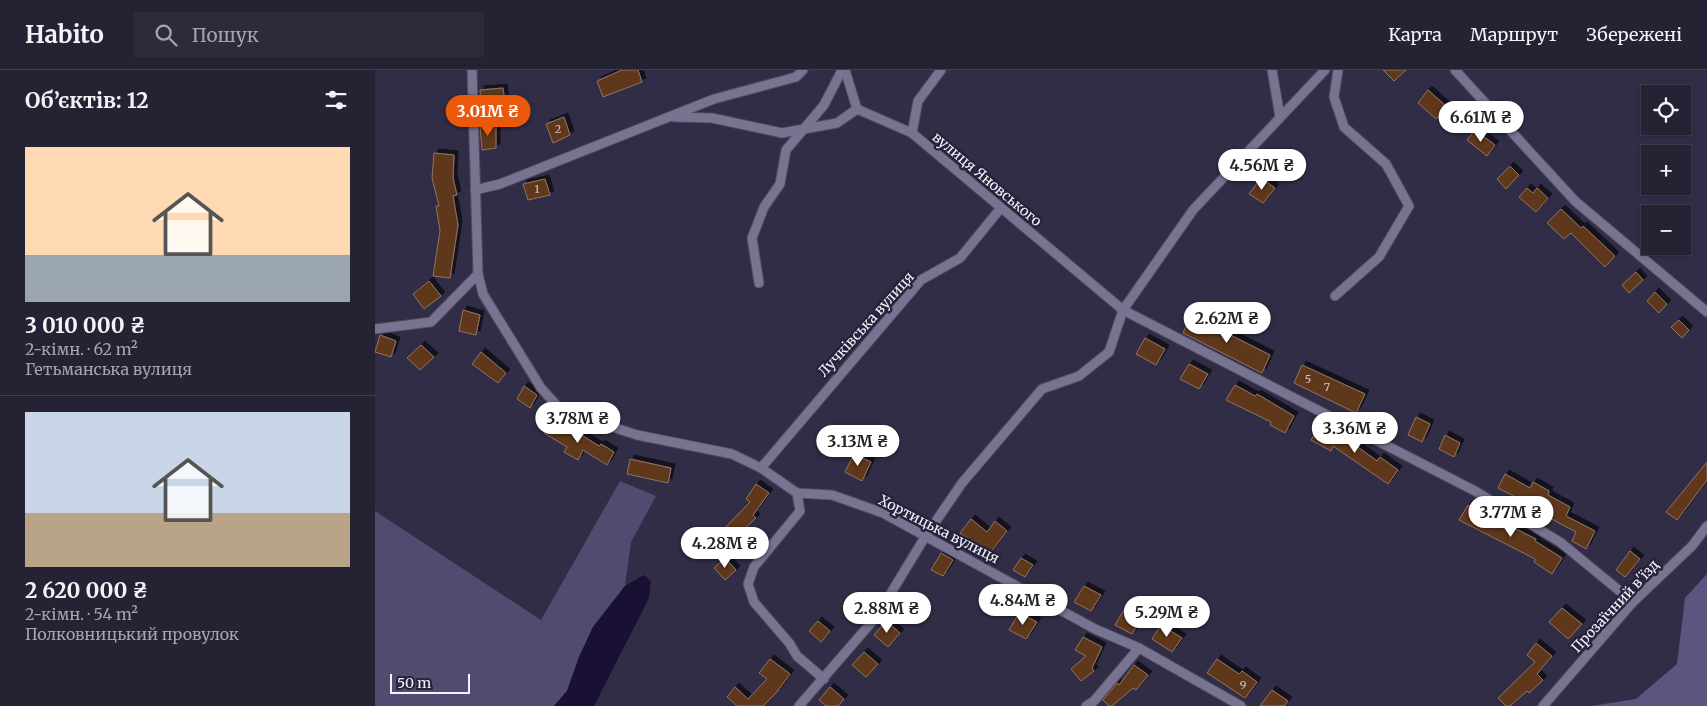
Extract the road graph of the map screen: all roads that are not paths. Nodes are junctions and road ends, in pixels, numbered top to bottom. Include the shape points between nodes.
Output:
1 (472, 70) edge
2 (803, 70) edge
3 (844, 70) edge
4 (941, 70) edge
5 (1272, 70) edge
6 (1325, 70) edge
7 (1338, 70) edge
8 (1455, 70) edge
9 (857, 109) junction
10 (669, 117) junction
11 (1279, 117) junction
12 (802, 129) junction
13 (911, 133) junction
14 (475, 190) junction
15 (1000, 209) junction
16 (478, 274) junction
17 (759, 283) dead end
18 (1335, 296) dead end
19 (1123, 310) junction
20 (1707, 312) edge
21 (375, 329) edge
22 (761, 468) junction
23 (797, 493) junction
24 (1707, 526) edge
25 (925, 537) junction
26 (1633, 602) junction
27 (1139, 648) junction
28 (824, 679) junction
29 (799, 706) edge
30 (1086, 706) edge
31 (1241, 706) edge
32 (1543, 706) edge

1 - 14 street, Хортицька вулиця
2 - 10 street via 796,77 714,99
3 - 9 street
3 - 12 street via 823,104
4 - 13 street via 918,101
5 - 11 street
6 - 11 street
7 - 18 street via 1334,97 1343,127 1386,164 1409,206 1379,257
8 - 20 street via 1575,201
9 - 12 street via 837,123
9 - 13 street, вулиця Яновського
10 - 12 street via 712,118 782,133
10 - 14 street via 500,184
11 - 19 street via 1193,210
12 - 17 street via 787,150 780,184 763,207 752,238
13 - 15 street, вулиця Яновського
14 - 16 street, Хортицька вулиця
15 - 19 street, вулиця Яновського
15 - 22 street, Лучківська вулиця via 960,258 921,280
16 - 21 street via 431,322
16 - 22 street, Хортицька вулиця via 483,294 541,388 561,410 637,434 732,454
19 - 25 street via 1109,352 1079,376 1042,389 963,483
19 - 26 street, вулиця Яновського via 1475,491 1560,542
22 - 23 street, Хортицька вулиця
23 - 25 street, Хортицька вулиця via 840,498 883,513
23 - 28 street via 800,511 754,567 748,584 754,602 797,656
24 - 26 street, Прозаїчний в'їзд via 1692,546
25 - 27 street, Хортицька вулиця via 1095,629
25 - 28 street via 877,616
26 - 32 street, Прозаїчний в'їзд
27 - 30 street via 1094,701
27 - 31 street, Хортицька вулиця
28 - 29 street

